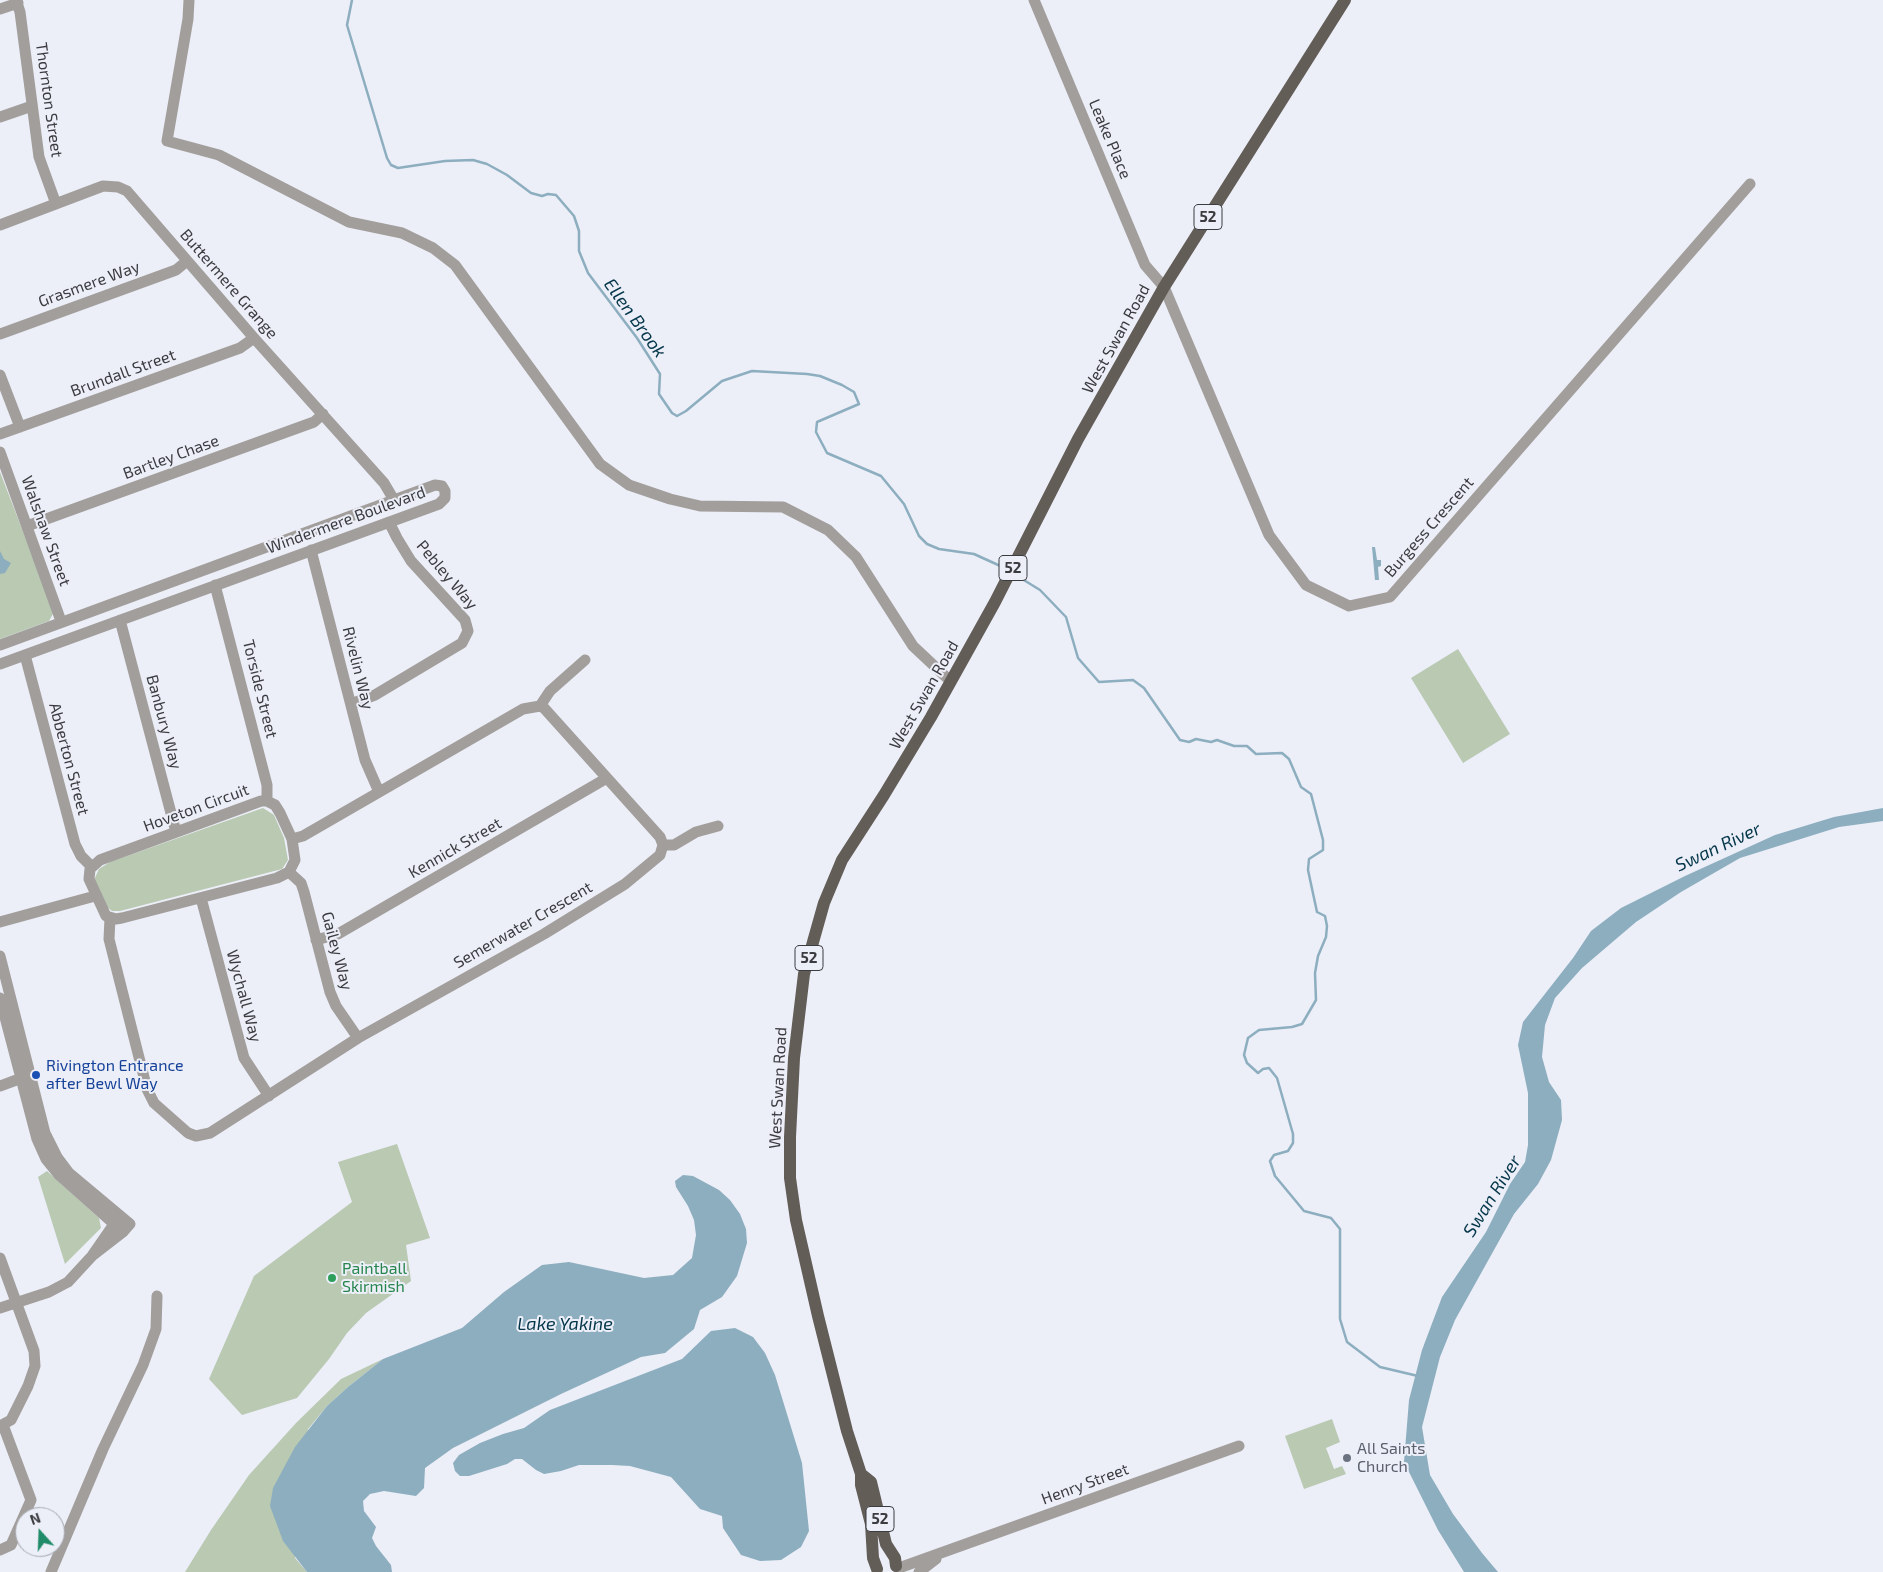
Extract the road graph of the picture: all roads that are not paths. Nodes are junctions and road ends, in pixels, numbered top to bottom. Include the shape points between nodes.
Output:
1 (189, 0) edge
2 (1034, 0) edge
3 (1345, 0) edge
4 (17, 1) edge
5 (0, 9) edge
6 (32, 106) junction
7 (0, 118) edge
8 (1750, 184) dead end
9 (56, 204) junction
10 (0, 225) edge
11 (187, 261) junction
12 (1164, 286) junction
13 (0, 334) edge
14 (254, 338) junction
15 (0, 375) edge
16 (323, 414) junction
17 (20, 427) junction
18 (0, 434) edge
19 (0, 452) edge
20 (394, 500) junction
21 (389, 522) junction
22 (27, 526) junction
23 (311, 550) junction
24 (215, 585) junction
25 (120, 620) junction
26 (61, 621) junction
27 (0, 644) edge
28 (25, 655) junction
29 (585, 660) dead end
30 (0, 664) edge
31 (951, 679) junction
32 (351, 704) junction
33 (540, 706) junction
34 (607, 778) junction
35 (379, 792) junction
36 (267, 801) junction
37 (718, 826) dead end
38 (176, 832) junction
39 (292, 839) junction
40 (663, 845) junction
41 (92, 867) junction
42 (289, 872) junction
43 (95, 896) junction
44 (202, 898) junction
45 (110, 918) junction
46 (0, 922) edge
47 (316, 940) junction
48 (0, 956) edge
49 (3, 977) edge
50 (0, 998) edge
51 (358, 1038) junction
52 (26, 1077) junction
53 (0, 1086) edge
54 (269, 1096) junction
55 (117, 1220) junction
56 (92, 1256) junction
57 (0, 1258) edge
58 (157, 1296) dead end
59 (16, 1302) junction
60 (0, 1308) edge
61 (2, 1426) edge
62 (1239, 1446) dead end
63 (860, 1474) junction
64 (0, 1550) edge
65 (943, 1553) junction
66 (900, 1569) edge
67 (876, 1571) edge
68 (51, 1572) edge
69 (920, 1572) edge

1 - 31 street via 167,141 220,155 349,222 402,233 433,248 455,265 600,464 629,485 670,499 700,506 784,507 828,530 856,557 913,646
2 - 12 street, Leake Place via 1145,265
3 - 12 main road, West Swan Road / 52
4 - 5 street
4 - 6 street, Thornton Street
6 - 7 street
6 - 9 street, Thornton Street via 39,157
8 - 12 street, Burgess Crescent via 1390,597 1350,606 1306,585 1269,535
9 - 10 street, Buttermere Grange
9 - 11 street, Buttermere Grange via 103,186 118,187 127,191
11 - 13 street, Grasmere Way via 176,270
11 - 14 street, Buttermere Grange
12 - 31 main road, West Swan Road / 52 via 1078,439 996,602
14 - 16 street, Buttermere Grange
14 - 17 street, Brundall Street via 240,348
15 - 17 street
16 - 20 street, Buttermere Grange via 384,483
16 - 22 street, Bartley Chase via 314,422
17 - 18 street, Brundall Street
19 - 22 street, Walshaw Street
20 - 21 street, Windermere Boulevard via 435,485 446,491 439,504
20 - 26 street, Windermere Boulevard
21 - 23 street, Windermere Boulevard
21 - 32 street, Pebley Way via 411,560 465,620 468,631 462,643 376,696
22 - 26 street, Walshaw Street
23 - 24 street, Windermere Boulevard
23 - 32 street, Rivelin Way
24 - 25 street, Windermere Boulevard
24 - 36 street, Torside Street via 265,776
25 - 28 street, Windermere Boulevard
25 - 38 street, Banbury Way
26 - 27 street, Windermere Boulevard
28 - 30 street, Windermere Boulevard
28 - 41 street, Abberton Street via 75,844
29 - 33 street via 550,691
31 - 63 main road, West Swan Road / 52 via 842,860 824,903 804,974 794,1058 790,1170 796,1220
32 - 35 street, Rivelin Way via 365,760
33 - 34 street
33 - 35 street via 523,709
34 - 40 street via 660,836
34 - 47 street, Kennick Street via 338,934
35 - 39 street via 303,836
36 - 38 street, Hoveton Circuit
36 - 39 street, Hoveton Circuit via 275,805
37 - 40 street via 696,832 674,846
38 - 41 street, Hoveton Circuit via 100,860
39 - 42 street, Hoveton Circuit via 295,860
40 - 51 street, Semerwater Crescent via 660,855 625,884 544,934
41 - 43 street via 89,879
42 - 44 street
42 - 47 street, Gailey Way via 301,883
43 - 45 street
43 - 46 street
44 - 45 street via 122,918
44 - 54 street, Wychall Way via 244,1058
45 - 54 street, Semerwater Crescent via 109,939 146,1089 154,1102 188,1133 196,1136 210,1133
47 - 51 street, Gailey Way via 330,992
48 - 49 street
49 - 52 street
50 - 52 street
51 - 54 street, Semerwater Crescent
52 - 53 street
52 - 55 street via 37,1138 46,1159 58,1175
55 - 56 street
55 - 56 street via 126,1228
56 - 59 street via 61,1288
57 - 59 street
58 - 68 street via 156,1329 143,1365
59 - 60 street
59 - 61 street via 34,1351 35,1366 11,1420
61 - 64 street via 30,1500 11,1546
62 - 65 street, Henry Street
63 - 66 main road, West Swan Road / 52 via 870,1482 886,1544
63 - 67 main road, West Swan Road / 52 via 871,1524
65 - 66 street, Henry Street
65 - 69 street, Henry Street
66 - 67 main road, 52 via 886,1565

